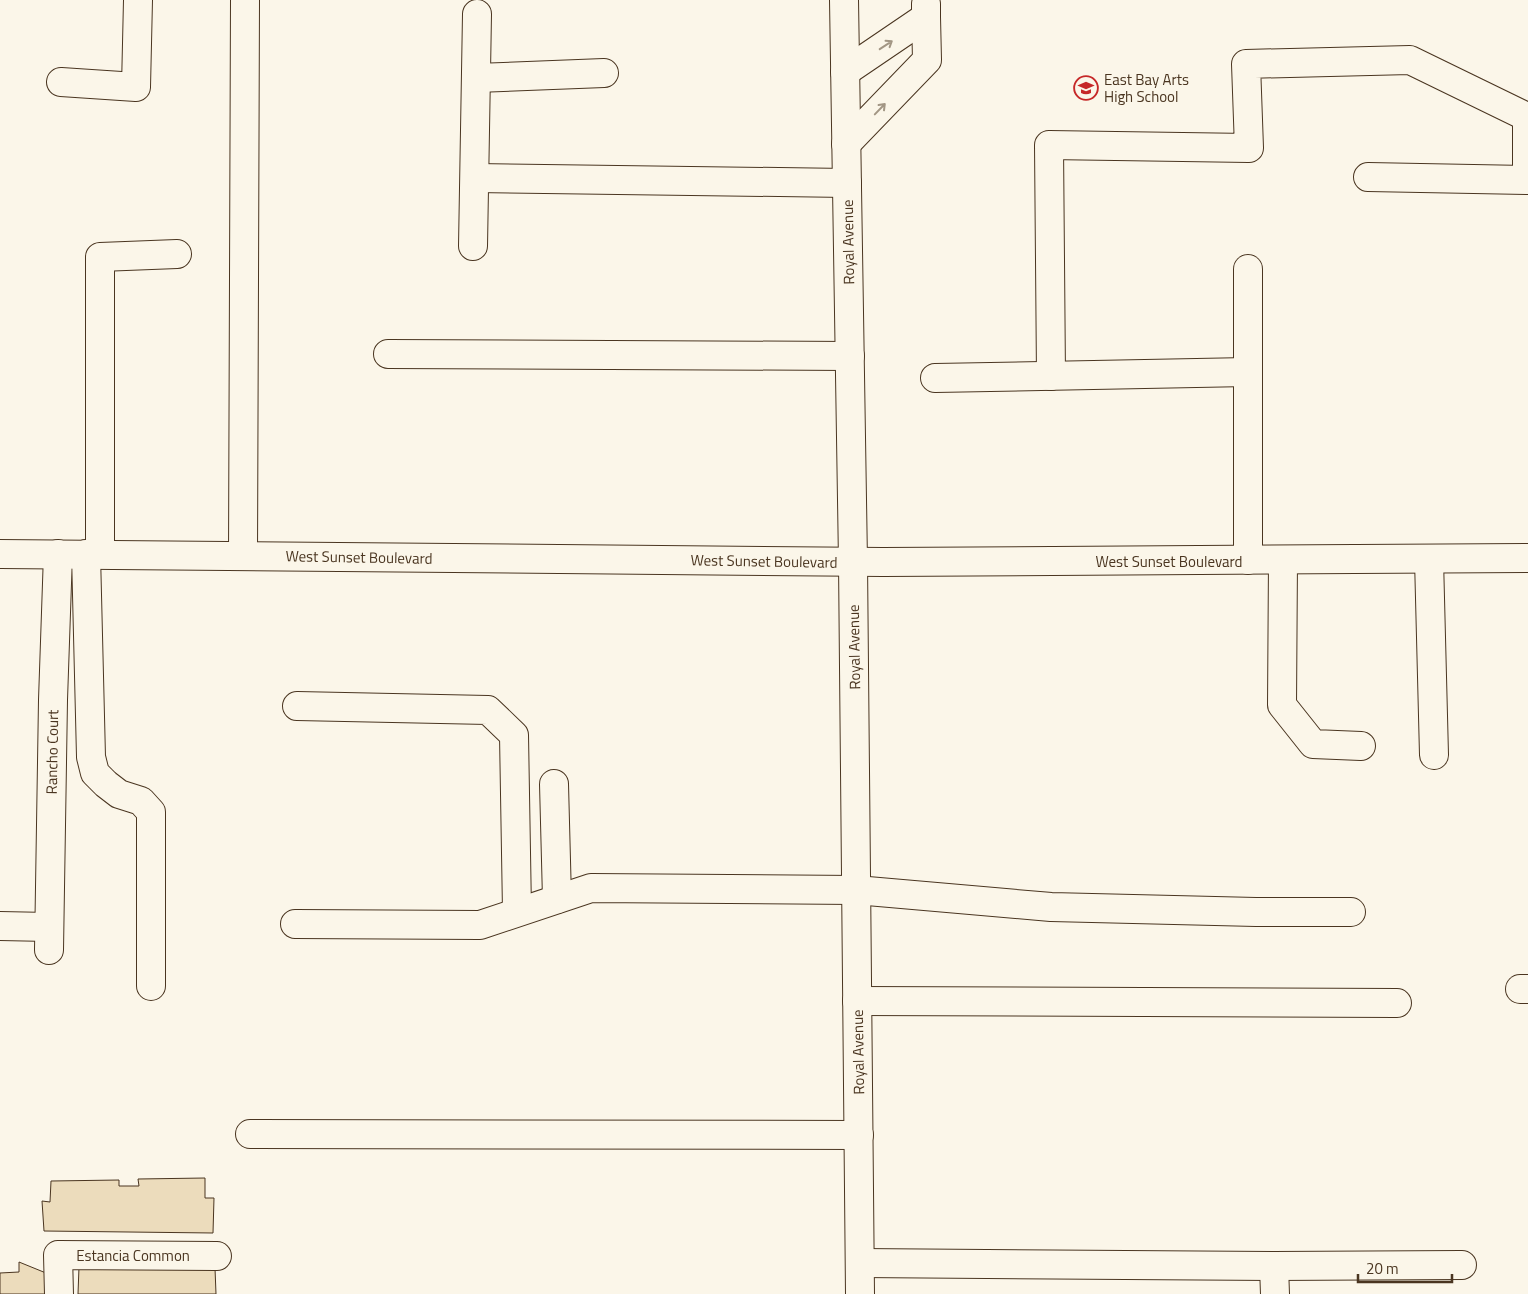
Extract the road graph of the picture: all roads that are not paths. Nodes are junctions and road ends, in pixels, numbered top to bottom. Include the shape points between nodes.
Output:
1 (138, 0) edge
2 (245, 0) edge
3 (844, 0) edge
4 (926, 8) edge
5 (477, 14) dead end
6 (846, 72) junction
7 (604, 73) dead end
8 (476, 78) junction
9 (61, 82) dead end
10 (846, 144) junction
11 (1368, 177) dead end
12 (475, 178) junction
13 (1528, 180) edge
14 (847, 183) junction
15 (473, 246) dead end
16 (177, 254) dead end
17 (1248, 269) dead end
18 (388, 354) dead end
19 (850, 356) junction
20 (1248, 372) junction
21 (1051, 376) junction
22 (935, 378) dead end
23 (0, 554) edge
24 (58, 554) junction
25 (93, 554) junction
26 (243, 556) junction
27 (1528, 558) edge
28 (1429, 559) junction
29 (1248, 560) junction
30 (1283, 560) junction
31 (853, 562) junction
32 (297, 706) dead end
33 (1361, 746) dead end
34 (1434, 755) dead end
35 (554, 784) dead end
36 (856, 890) junction
37 (557, 899) junction
38 (517, 911) junction
39 (1351, 912) dead end
40 (295, 924) dead end
41 (0, 926) edge
42 (151, 986) dead end
43 (857, 1001) junction
44 (1397, 1003) dead end
45 (250, 1134) dead end
46 (859, 1135) junction
47 (218, 1256) dead end
48 (860, 1263) junction
49 (1462, 1264) dead end
50 (1274, 1266) junction
51 (59, 1294) edge
52 (860, 1294) edge
53 (1275, 1294) edge

1 - 9 street via 136,87
2 - 26 street
3 - 6 street, Royal Avenue
6 -> 4 street
10 -> 4 street via 927,60
5 - 8 street
6 - 10 street, Royal Avenue
7 - 8 street
8 - 12 street
10 - 14 street, Royal Avenue
11 - 13 street
12 - 14 street
12 - 15 street
13 - 21 street via 1527,117 1410,60 1246,64 1249,148 1049,145
14 - 19 street, Royal Avenue
16 - 25 street via 100,257
17 - 20 street
18 - 19 street
19 - 31 street, Royal Avenue
20 - 21 street
20 - 29 street
21 - 22 street
23 - 24 street, West Sunset Boulevard
24 - 25 street, West Sunset Boulevard
24 - 41 street, Rancho Court via 49,939
25 - 26 street, West Sunset Boulevard
25 - 42 street via 91,757 95,773 106,784 119,794 141,801 150,812
26 - 31 street, West Sunset Boulevard
27 - 28 street, West Sunset Boulevard
28 - 30 street, West Sunset Boulevard
28 - 34 street
29 - 30 street, West Sunset Boulevard
29 - 31 street, West Sunset Boulevard
30 - 33 street via 1282,705 1313,744
31 - 36 street, Royal Avenue
32 - 38 street via 488,710 514,735
35 - 37 street
36 - 37 street via 591,888
36 - 39 street via 1051,907
36 - 43 street, Royal Avenue
37 - 38 street
38 - 40 street via 480,925
43 - 44 street
43 - 46 street, Royal Avenue
45 - 46 street
46 - 48 street, Royal Avenue
47 - 51 street, Estancia Common via 58,1255
48 - 50 street
48 - 52 street, Royal Avenue
49 - 50 street
50 - 53 street

